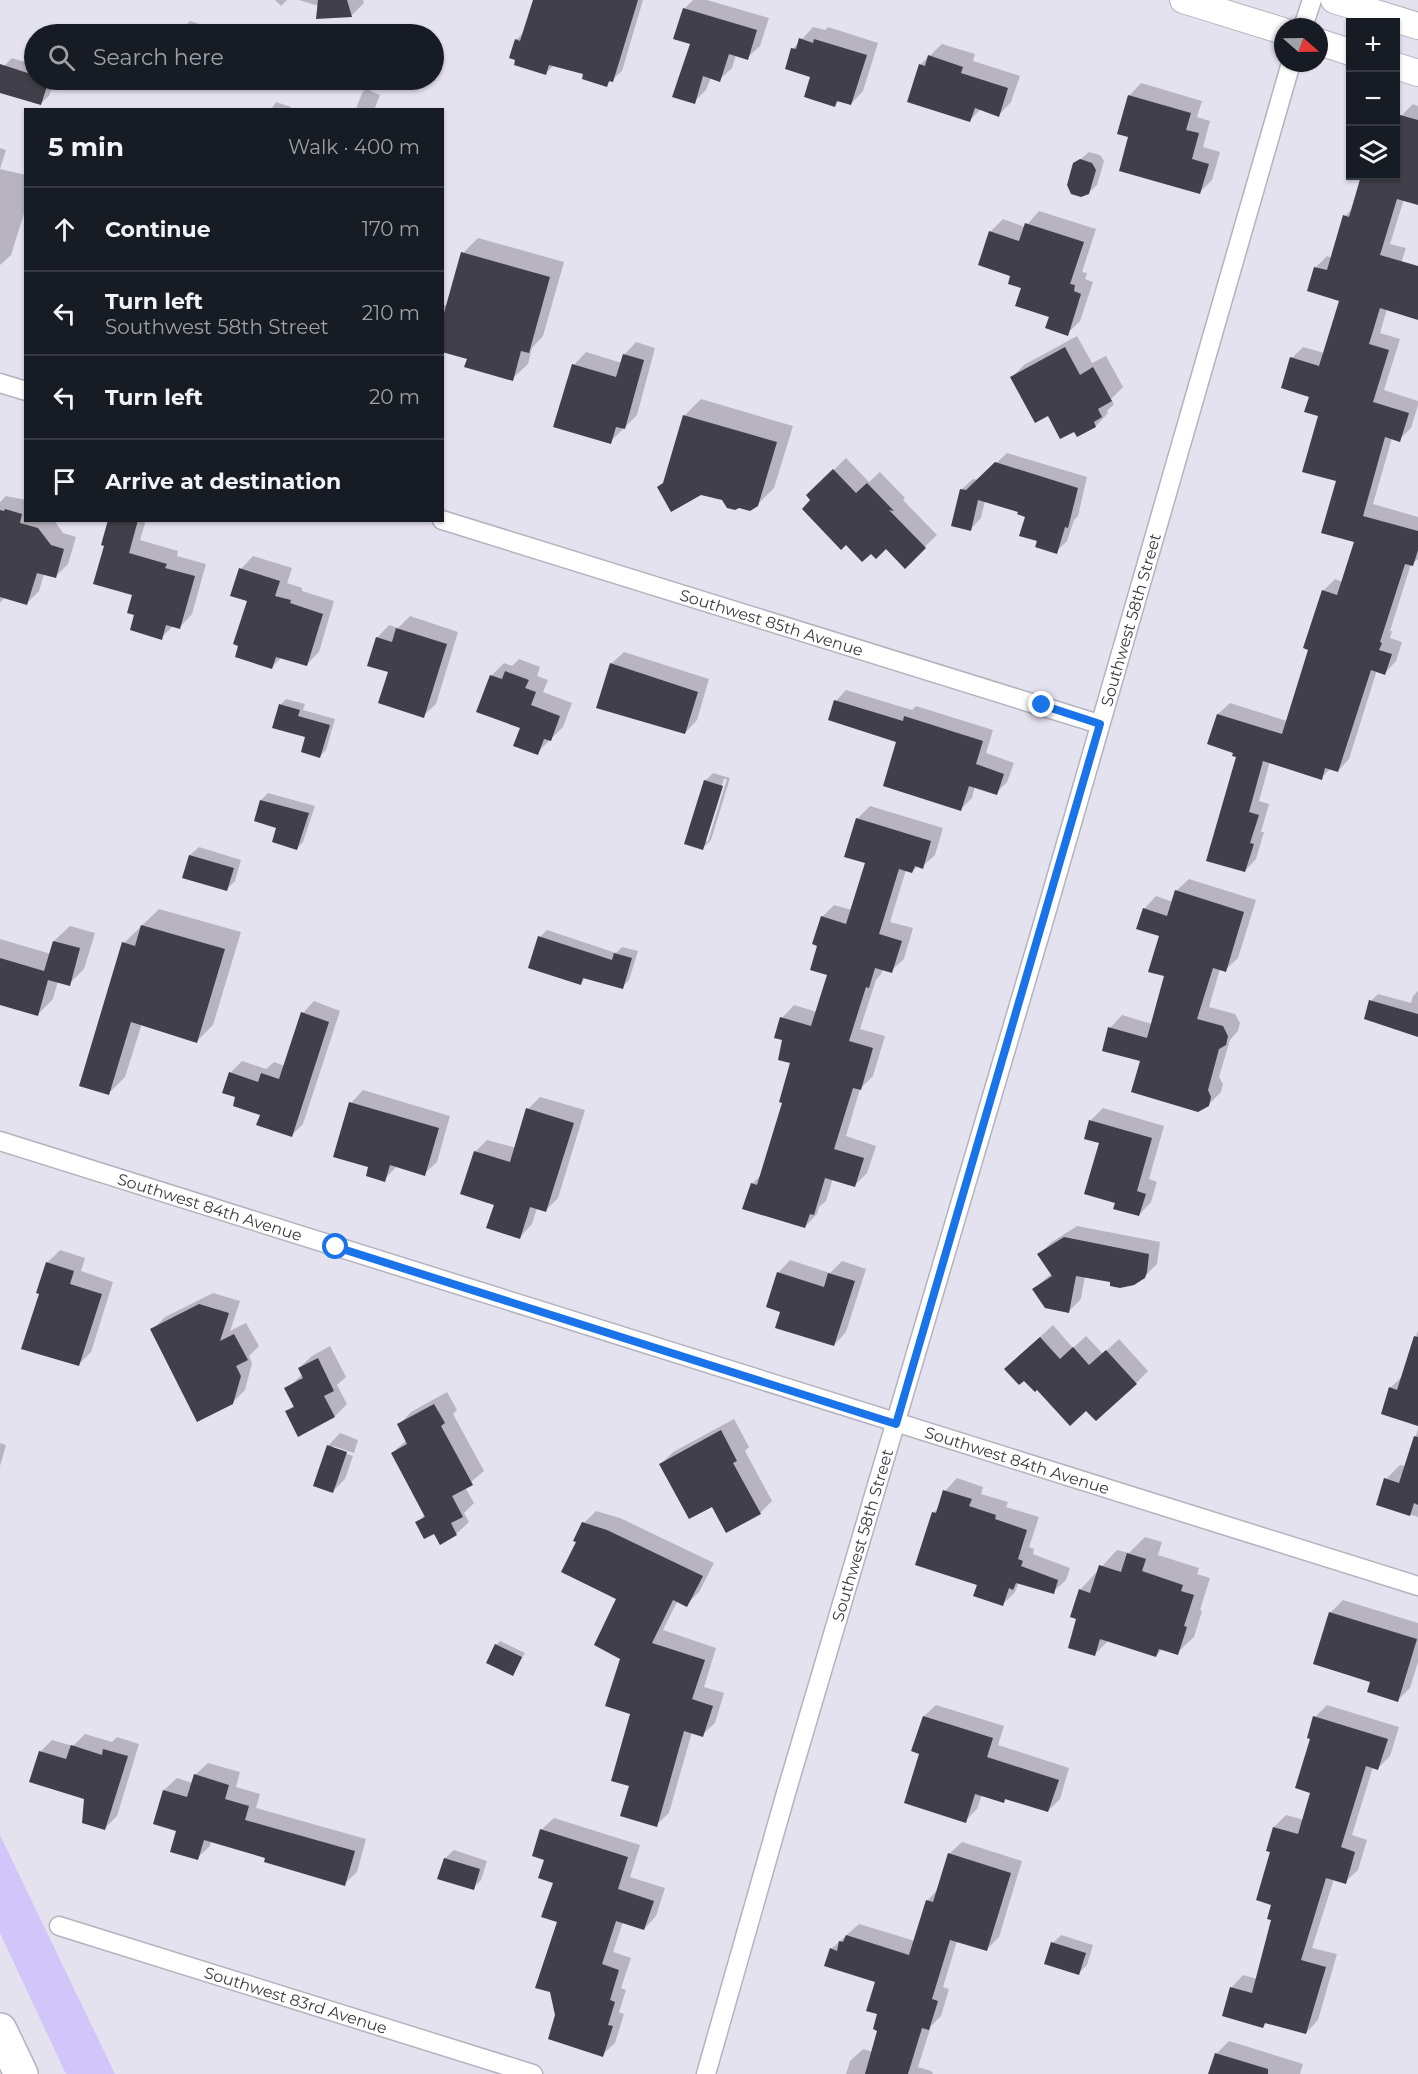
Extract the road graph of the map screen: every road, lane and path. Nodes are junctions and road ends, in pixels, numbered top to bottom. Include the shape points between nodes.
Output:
1 (1183, 0) edge
2 (1312, 0) edge
3 (1334, 0) edge
4 (1306, 18) edge
5 (1418, 26) edge
6 (1274, 28) edge
7 (1328, 45) edge
8 (1346, 51) edge
9 (1400, 68) edge
10 (1288, 72) edge
11 (1418, 73) edge
12 (0, 383) edge
13 (24, 390) edge
14 (444, 521) edge
15 (1100, 724) junction
16 (0, 1141) edge
17 (896, 1424) junction
18 (1418, 1586) edge
19 (59, 1926) dead end
20 (0, 2030) edge
21 (21, 2074) edge
22 (533, 2074) edge
23 (706, 2074) edge

1 - 6 main road
2 - 4 street
3 - 5 main road
7 - 8 main road
9 - 11 main road
10 - 15 street, Southwest 58th Street
12 - 13 street
14 - 15 street, Southwest 85th Avenue
15 - 17 street, Southwest 58th Street
16 - 17 street, Southwest 84th Avenue
17 - 18 street, Southwest 84th Avenue
17 - 23 street, Southwest 58th Street
19 - 22 street, Southwest 83rd Avenue
20 - 21 highway

